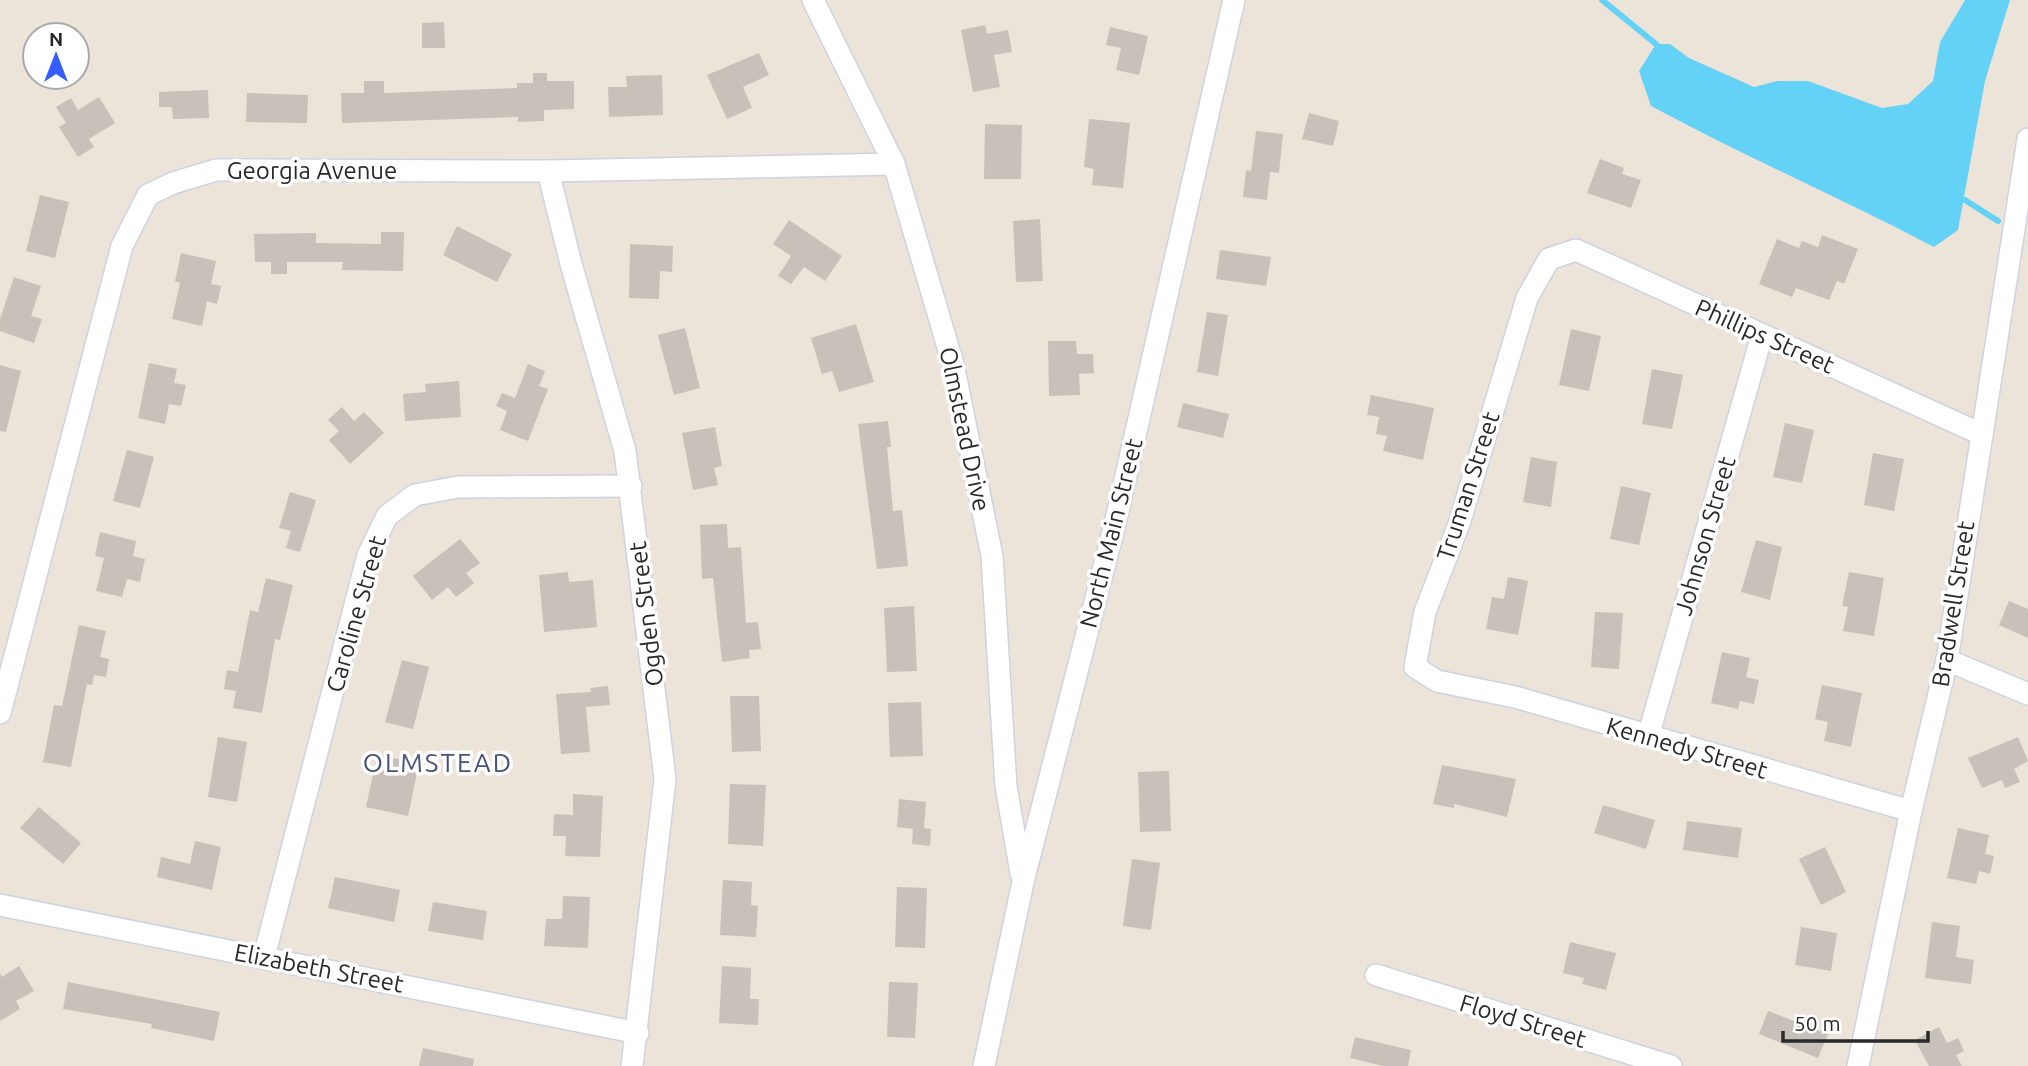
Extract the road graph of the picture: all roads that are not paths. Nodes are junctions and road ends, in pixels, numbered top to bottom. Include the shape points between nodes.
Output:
1 (813, 0) edge
2 (1234, 0) edge
3 (2028, 139) edge
4 (894, 164) junction
5 (548, 170) junction
6 (1549, 259) joint
7 (1762, 335) junction
8 (1980, 434) junction
9 (631, 486) junction
10 (1947, 660) junction
11 (1463, 688) joint
12 (2028, 694) edge
13 (0, 713) edge
14 (1648, 737) junction
15 (1911, 811) junction
16 (1023, 881) junction
17 (0, 905) edge
18 (264, 957) junction
19 (1376, 975) dead end
20 (638, 1032) junction
21 (632, 1066) edge
22 (984, 1066) edge
23 (1671, 1066) edge
24 (1858, 1066) edge

1 - 4 street, Olmstead Drive
2 - 16 street, North Main Street via 1115,524
3 - 8 street, Bradwell Street
4 - 5 street, Georgia Avenue
4 - 16 street, Olmstead Drive via 953,364 992,555 1006,786
5 - 9 street, Ogden Street
5 - 13 street, Georgia Avenue via 216,170 148,195 122,246
6 - 7 street, Phillips Street via 1576,250
6 - 11 street, Truman Street via 1527,298 1459,524 1425,612 1415,667 1437,681
7 - 8 street, Phillips Street
7 - 14 street, Johnson Street
8 - 10 street, Bradwell Street
9 - 18 street, Caroline Street via 458,487 415,495 387,516 368,555
9 - 20 street, Ogden Street via 665,779
10 - 12 street
10 - 15 street, Bradwell Street
11 - 14 street, Kennedy Street via 1515,697
14 - 15 street, Kennedy Street
15 - 24 street, Bradwell Street
16 - 22 street, North Main Street
17 - 18 street, Elizabeth Street
18 - 20 street, Elizabeth Street
19 - 23 street, Floyd Street
20 - 21 street, Ogden Street

